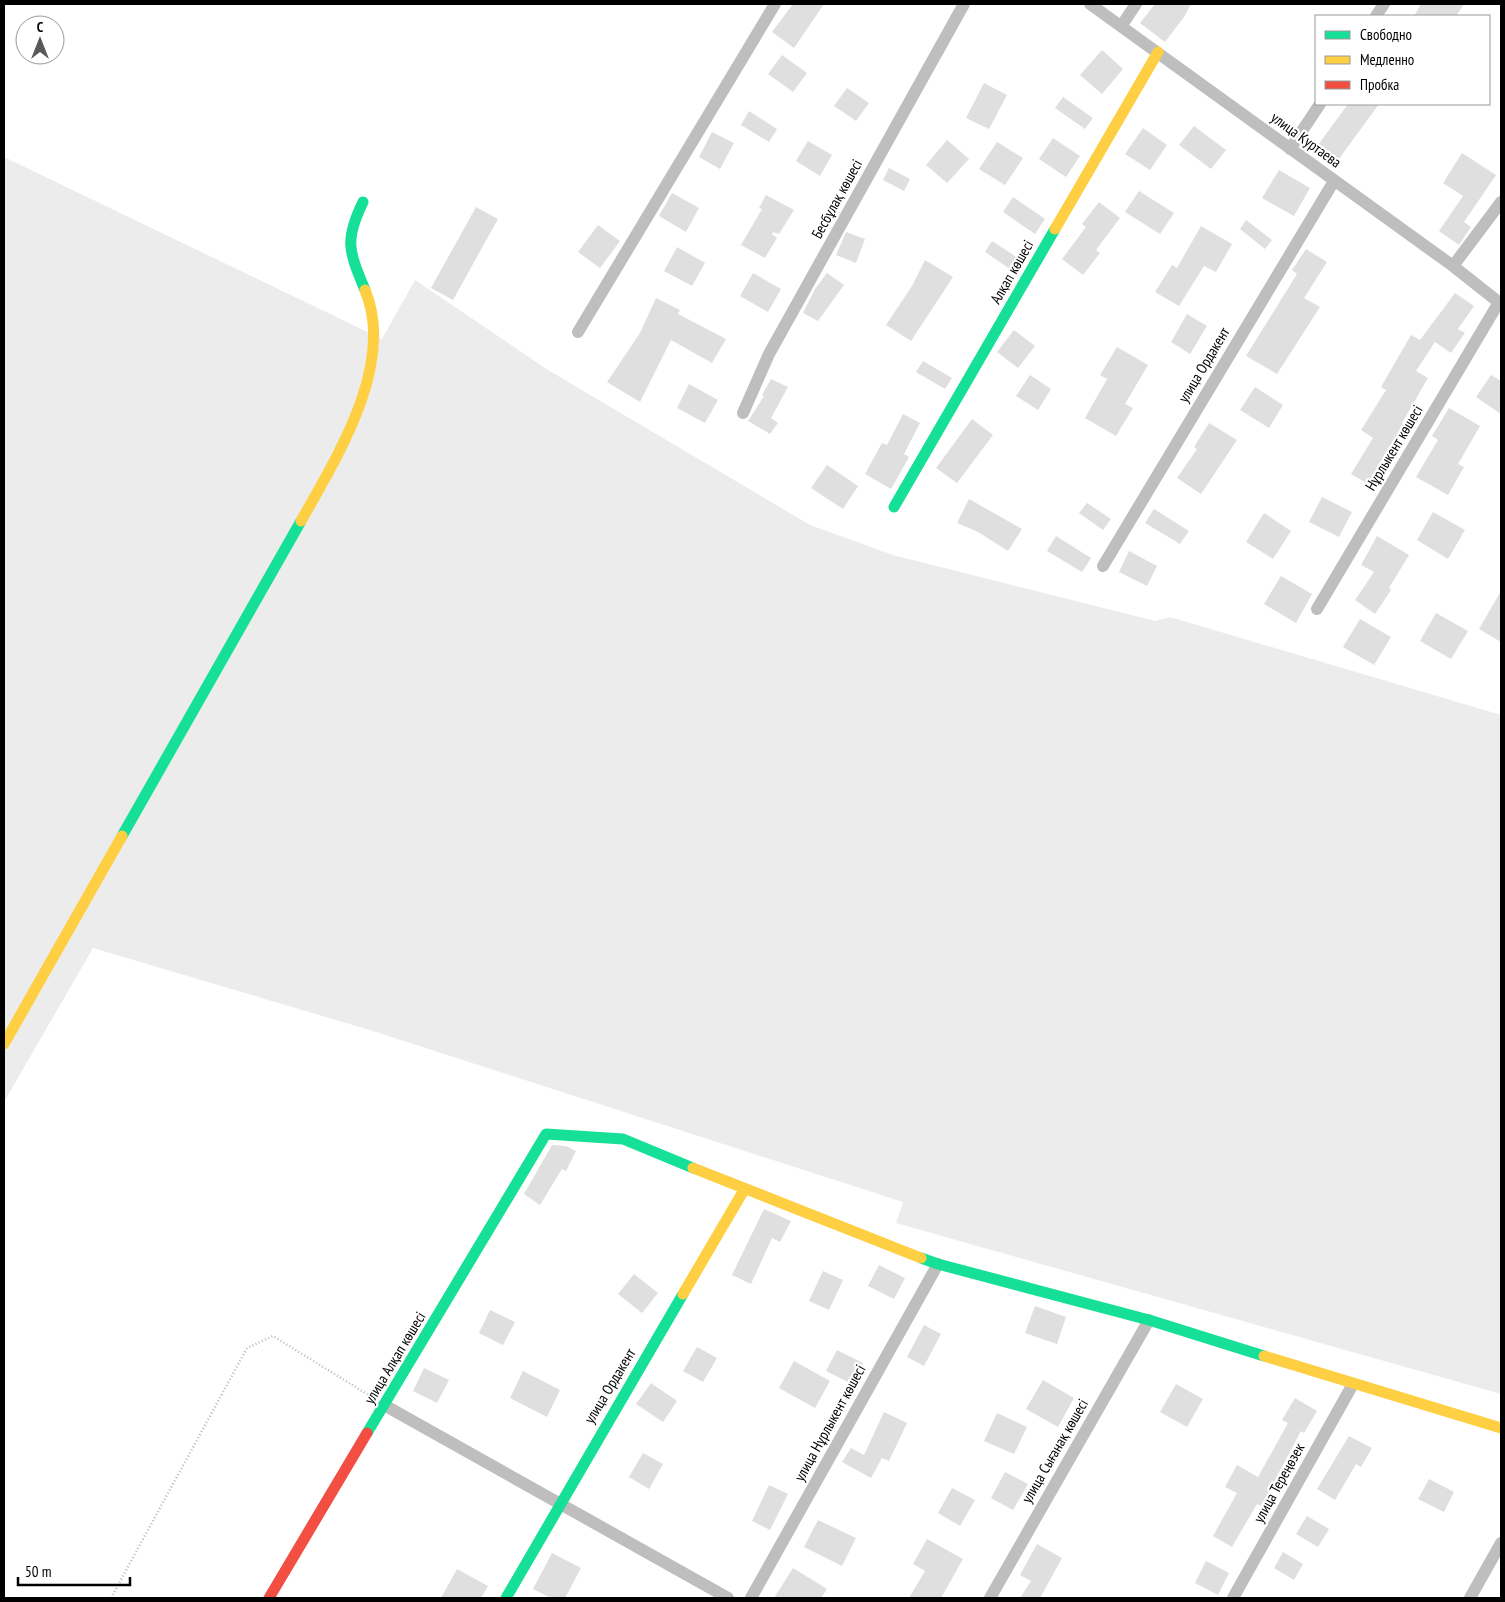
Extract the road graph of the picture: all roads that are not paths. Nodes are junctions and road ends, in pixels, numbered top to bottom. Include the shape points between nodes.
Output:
1 (775, 4) edge
2 (964, 4) edge
3 (1090, 4) edge
4 (1136, 4) edge
5 (1384, 4) edge
6 (1377, 15) edge
7 (1122, 25) junction
8 (1158, 52) junction
9 (1319, 105) edge
10 (1290, 149) junction
11 (1334, 181) junction
12 (363, 202) dead end
13 (1501, 202) edge
14 (1452, 266) junction
15 (1500, 303) edge
16 (578, 332) dead end
17 (743, 413) dead end
18 (894, 507) dead end
19 (1103, 566) dead end
20 (1317, 610) dead end
21 (4, 1044) edge
22 (744, 1190) junction
23 (938, 1264) junction
24 (1149, 1320) junction
25 (1354, 1384) junction
26 (384, 1404) junction
27 (1501, 1428) edge
28 (559, 1505) junction
29 (1501, 1543) edge
30 (269, 1598) edge
31 (506, 1598) edge
32 (728, 1598) edge
33 (751, 1598) edge
34 (990, 1598) edge
35 (1233, 1598) edge
36 (1470, 1598) edge

1 - 16 street
2 - 17 street, Бесбұлақ көшесі via 769,354
3 - 7 street, улица Куртаева
4 - 7 street
5 - 6 street
7 - 8 street, улица Куртаева
8 - 10 street, улица Куртаева
8 - 18 street, Алқап көшесі
9 - 10 street
10 - 11 street, улица Куртаева
11 - 14 street, улица Куртаева
11 - 19 street, улица Ордакент
12 - 21 street via 351,230 351,254 373,314 373,356 364,390 330,470
13 - 14 street
14 - 15 street, улица Куртаева
15 - 20 street, Нұрлыкент көшесі
22 - 23 street
22 - 26 street, улица Алқап көшесі via 622,1139 546,1134
22 - 28 street, улица Ордакент
23 - 24 street
23 - 33 street, улица Нұрлыкент көшесі
24 - 25 street
24 - 34 street, улица Сығанақ көшесі
25 - 27 street
25 - 35 street, улица Тереңөзек
26 - 28 street
26 - 30 street, улица Алқап көшесі
28 - 31 street, улица Ордакент
28 - 32 street
29 - 36 street

